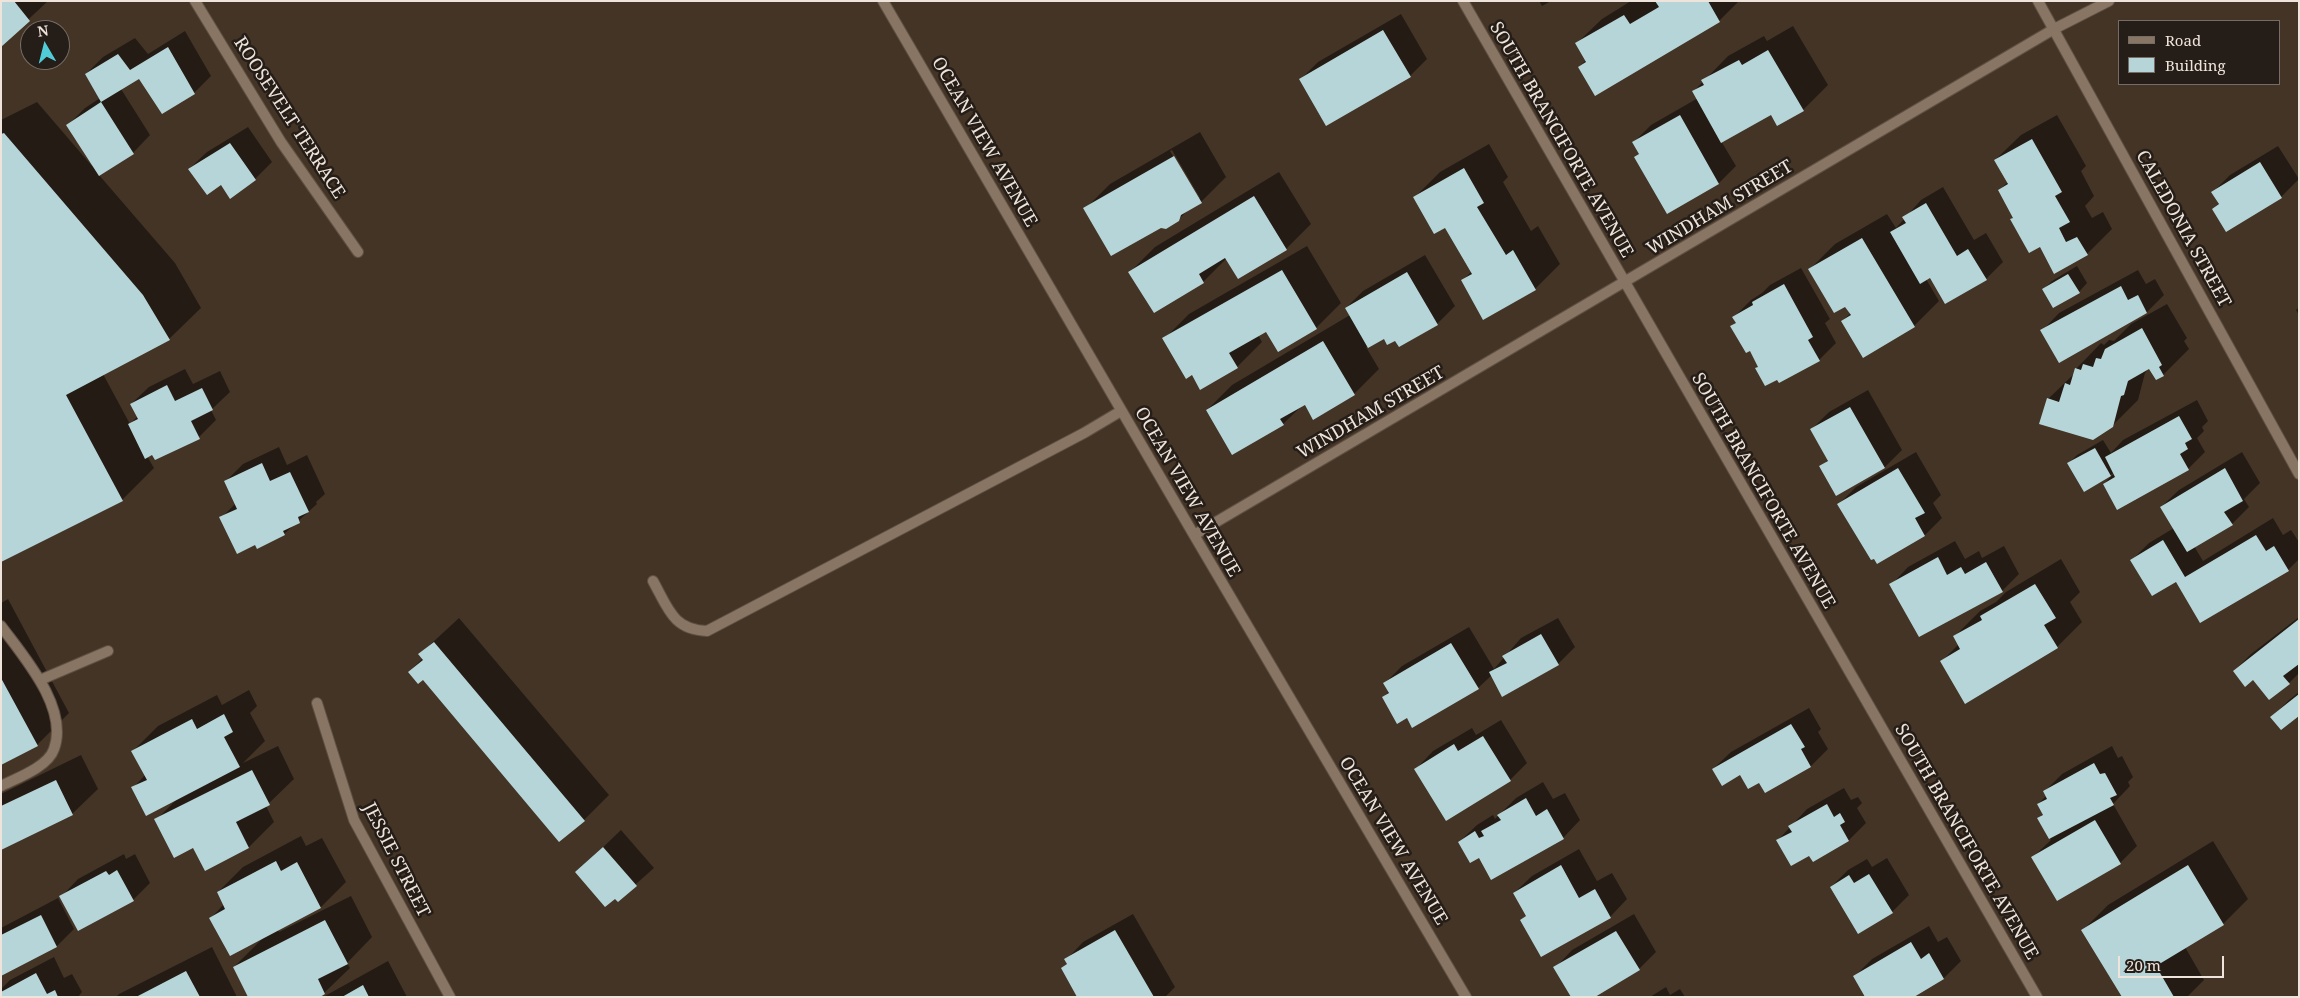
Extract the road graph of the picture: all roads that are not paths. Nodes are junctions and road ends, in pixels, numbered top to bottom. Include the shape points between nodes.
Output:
1 (195, 1) edge
2 (883, 1) edge
3 (1463, 1) edge
4 (2038, 1) edge
5 (2109, 1) edge
6 (2054, 29) junction
7 (358, 252) dead end
8 (1624, 284) junction
9 (1121, 411) junction
10 (2299, 474) edge
11 (1194, 535) junction
12 (653, 581) dead end
13 (1, 626) edge
14 (108, 651) dead end
15 (40, 680) junction
16 (317, 703) dead end
17 (1, 786) edge
18 (450, 997) edge
19 (1466, 997) edge
20 (2037, 997) edge

1 - 7 street, ROOSEVELT TERRACE via 281,142
2 - 9 street, OCEAN VIEW AVENUE
3 - 8 street, SOUTH BRANCIFORTE AVENUE
4 - 6 street, CALEDONIA STREET
5 - 6 street, WINDHAM STREET
6 - 8 street, WINDHAM STREET
6 - 10 street, CALEDONIA STREET
8 - 11 street, WINDHAM STREET
8 - 20 street, SOUTH BRANCIFORTE AVENUE
9 - 11 street, OCEAN VIEW AVENUE
9 - 12 street via 707,631 681,626
11 - 19 street, OCEAN VIEW AVENUE
13 - 15 street
14 - 15 street
15 - 17 street via 57,720 54,750 37,769
16 - 18 street, JESSIE STREET via 354,820

